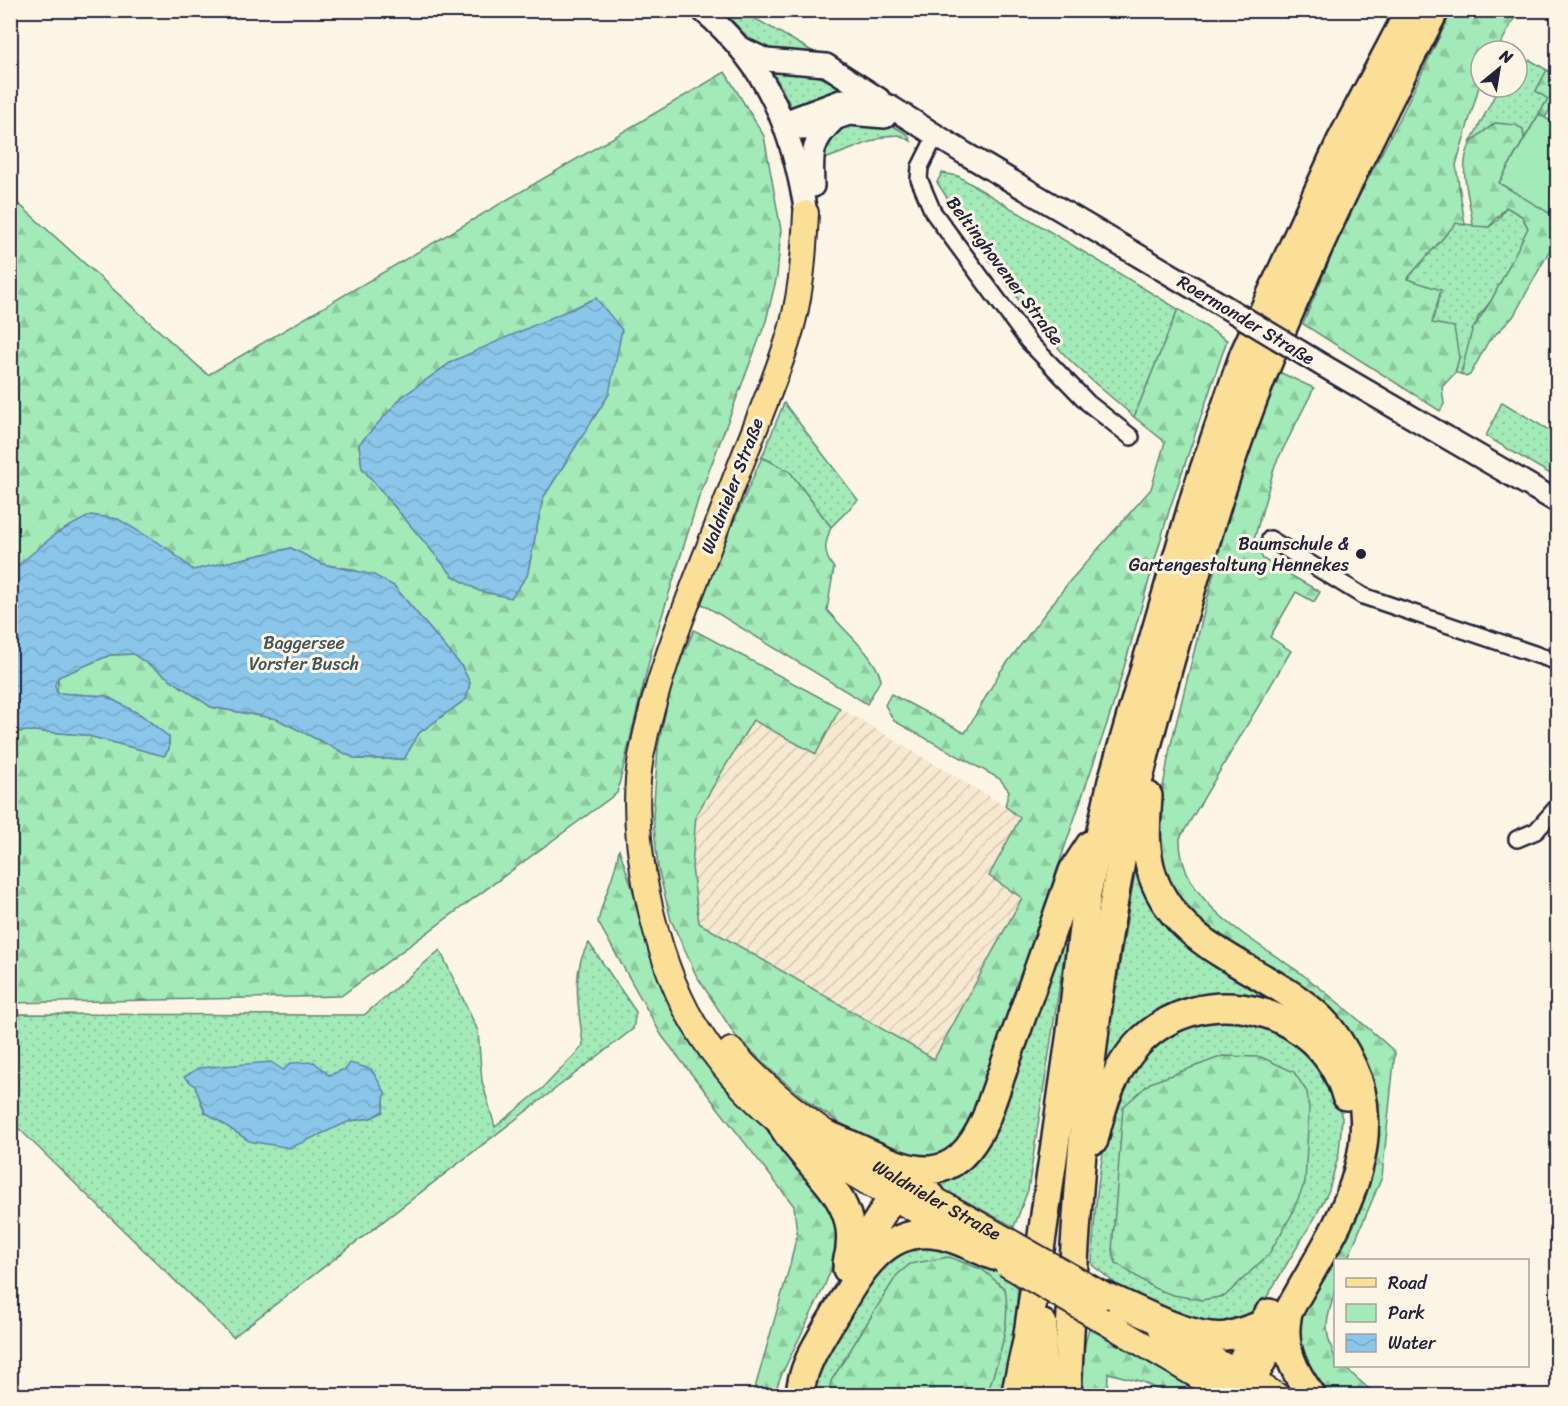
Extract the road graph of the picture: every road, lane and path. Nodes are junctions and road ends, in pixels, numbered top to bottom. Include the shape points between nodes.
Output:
1 (702, 10) edge
2 (1410, 10) edge
3 (1435, 10) edge
4 (739, 46) junction
5 (889, 106) junction
6 (837, 117) junction
7 (787, 129) junction
8 (936, 135) junction
9 (806, 213) junction
10 (1131, 437) dead end
11 (1557, 502) edge
12 (1270, 539) dead end
13 (1557, 662) edge
14 (1164, 682) junction
15 (1557, 806) edge
16 (1098, 835) junction
17 (1517, 839) dead end
18 (659, 937) junction
19 (782, 1125) junction
20 (830, 1136) junction
21 (893, 1196) junction
22 (931, 1196) junction
23 (1045, 1205) junction
24 (1005, 1255) junction
25 (1067, 1260) junction
26 (844, 1274) junction
27 (1104, 1308) junction
28 (1288, 1311) junction
29 (1262, 1325) junction
30 (1237, 1388) edge
31 (785, 1395) edge
32 (800, 1395) edge
33 (1015, 1395) edge
34 (1041, 1395) edge
35 (1067, 1395) edge
36 (1276, 1395) edge
37 (1312, 1395) edge

1 - 4 main road
2 - 16 highway via 1341,141 1244,354 1196,494
3 - 14 highway via 1352,176 1263,374 1228,471
4 - 5 main road via 759,58 826,65
4 - 7 main road, Waldnieler Straße via 764,82
5 - 7 main road, Roermonder Straße via 872,100 843,100
5 - 8 main road, Roermonder Straße
6 - 7 main road, Roermonder Straße
6 - 8 main road, Roermonder Straße via 873,114
6 - 9 main road via 813,148 813,187
7 - 9 main road, Waldnieler Straße via 797,159
8 - 10 street, Beltinghovener Straße via 920,167 919,179 933,212 1028,341 1088,403
8 - 11 main road, Roermonder Straße, bridge
9 - 18 main road, Waldnieler Straße via 800,289 788,342 659,684 641,759 641,846
12 - 13 street via 1363,596
14 - 25 highway via 1124,845 1105,958 1088,1068
14 - 28 highway via 1146,823 1154,879 1177,916 1204,941 1320,1018 1338,1038 1358,1079 1363,1104 1364,1140 1358,1170 1335,1230
15 - 17 street via 1536,831
16 - 20 highway via 1073,871 986,1118 971,1146 947,1164 917,1171 898,1167
16 - 23 highway
18 - 19 main road, Waldnieler Straße via 667,969 702,1037 741,1086
18 - 20 main road, Waldnieler Straße via 718,1036 783,1102
19 - 21 main road, Waldnieler Straße
19 - 26 highway via 792,1143 839,1196 848,1216 851,1244
20 - 22 main road, Waldnieler Straße
21 - 22 highway
21 - 24 main road, Waldnieler Straße
21 - 26 highway
22 - 24 main road, Waldnieler Straße
23 - 33 highway via 1027,1341
23 - 34 highway
24 - 25 main road, Waldnieler Straße, bridge
24 - 27 main road, Waldnieler Straße, bridge via 1060,1296
24 - 32 highway via 935,1234 909,1236 882,1249 855,1281 824,1332 803,1375
25 - 27 main road, Waldnieler Straße, bridge
25 - 29 highway via 1108,1092 1137,1045 1183,1013 1239,1006 1269,1014 1301,1031 1328,1059 1343,1089 1350,1129 1344,1169 1334,1198
25 - 35 highway
26 - 31 highway via 800,1353
27 - 29 highway via 1203,1334 1226,1336
27 - 30 main road, Waldnieler Straße
28 - 30 highway
28 - 37 highway via 1287,1350 1296,1373
29 - 30 highway
30 - 36 highway, Waldnieler Straße

